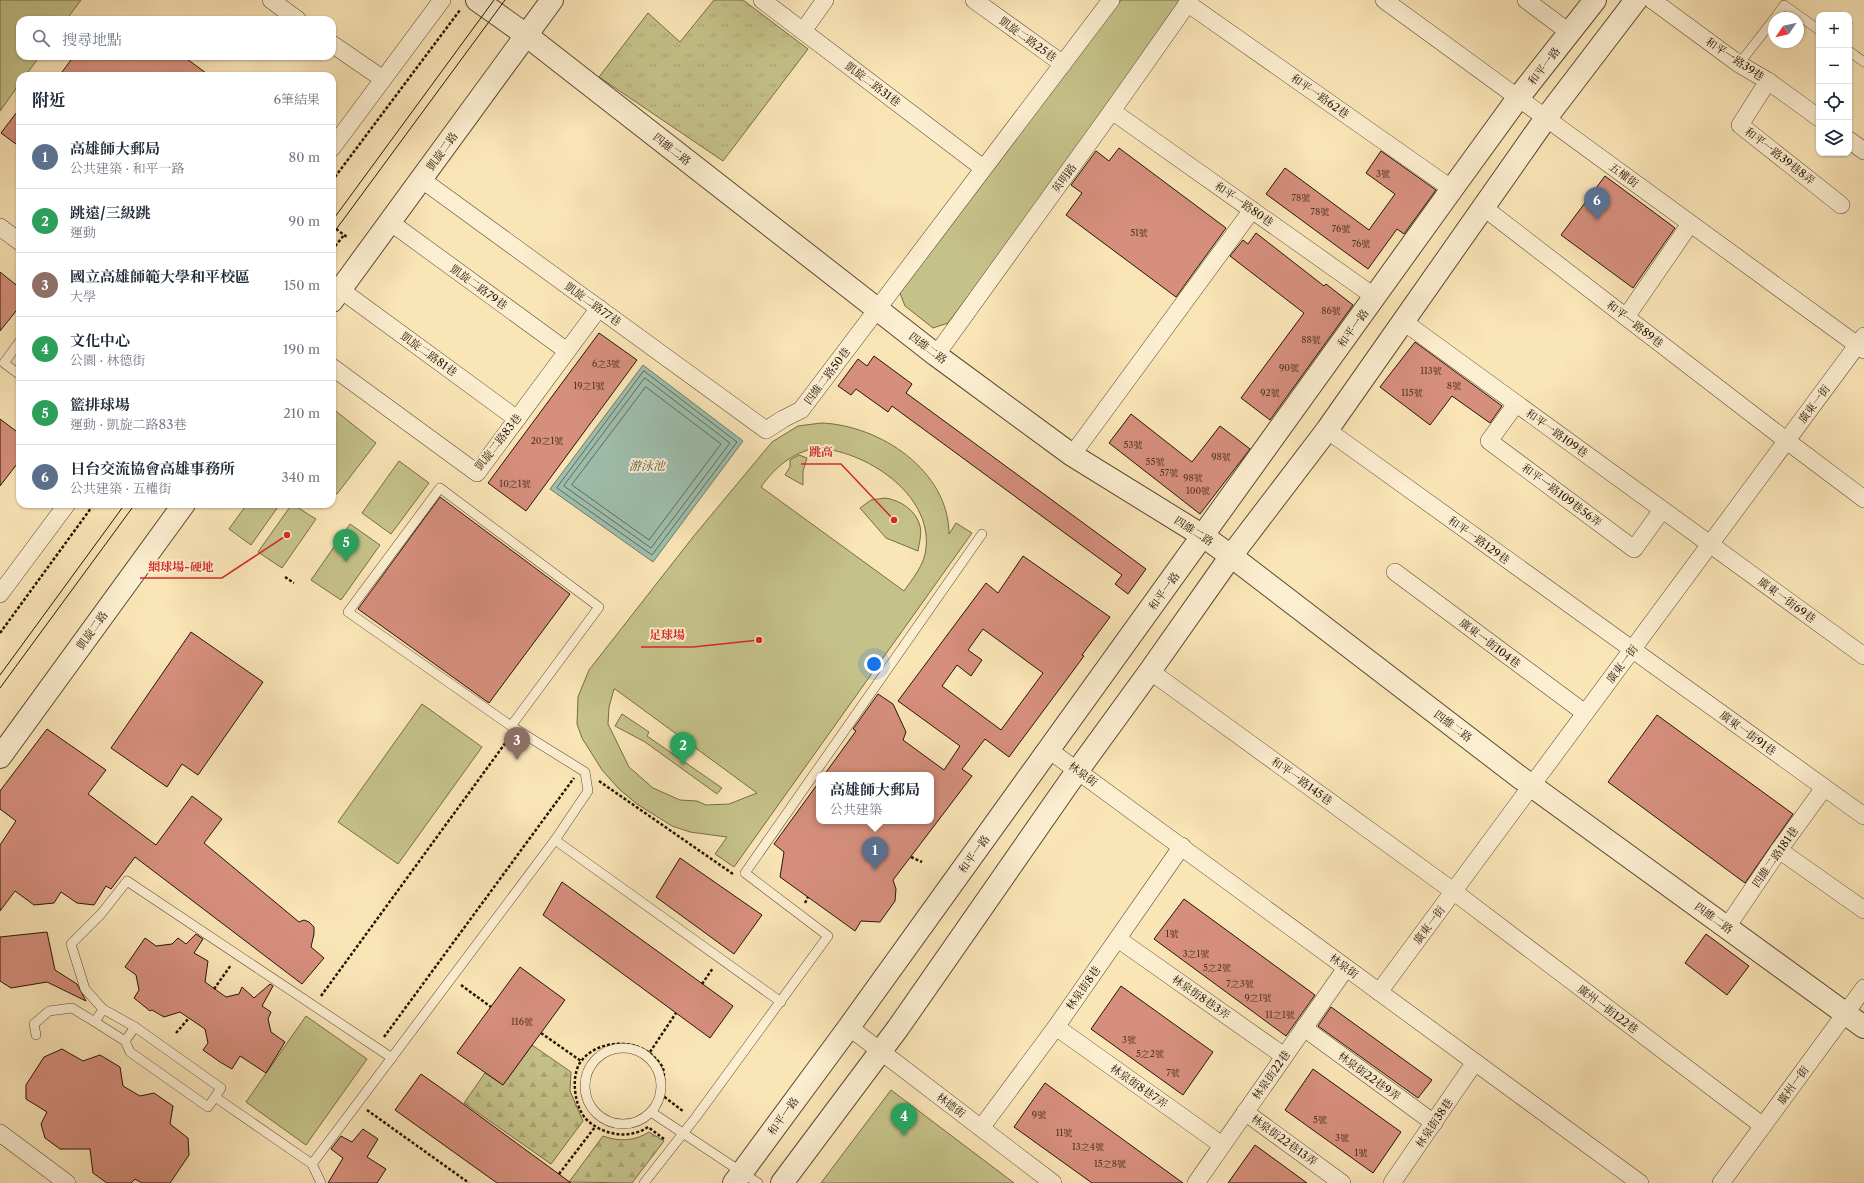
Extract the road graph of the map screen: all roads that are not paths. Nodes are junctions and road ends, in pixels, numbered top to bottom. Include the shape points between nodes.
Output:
1 (271, 0) edge
2 (442, 0) edge
3 (552, 0) edge
4 (762, 0) edge
5 (825, 0) edge
6 (974, 0) edge
7 (1111, 0) edge
8 (1384, 0) edge
9 (1526, 0) edge
10 (1595, 0) edge
11 (1636, 0) edge
12 (1652, 0) edge
13 (1188, 1) edge
14 (470, 3) edge
15 (1779, 12) edge
16 (1794, 12) edge
17 (293, 16) edge
18 (1804, 19) edge
19 (1768, 26) edge
20 (1816, 28) edge
21 (803, 31) junction
22 (1570, 33) junction
23 (526, 35) junction
24 (336, 47) edge
25 (1852, 53) edge
26 (1864, 62) edge
27 (1063, 64) junction
28 (1739, 64) junction
29 (383, 79) junction
30 (1768, 81) junction
31 (1518, 98) junction
32 (1112, 112) junction
33 (1816, 116) edge
34 (1546, 118) junction
35 (1852, 142) edge
36 (336, 143) edge
37 (1864, 151) edge
38 (984, 168) junction
39 (421, 179) junction
40 (1452, 188) junction
41 (1842, 205) dead end
42 (1483, 207) junction
43 (1252, 210) junction
44 (390, 222) junction
45 (1690, 224) junction
46 (0, 227) edge
47 (16, 239) edge
48 (336, 296) edge
49 (1375, 297) junction
50 (599, 308) junction
51 (877, 309) junction
52 (1626, 317) junction
53 (1404, 322) junction
54 (1862, 344) edge
55 (16, 346) edge
56 (567, 351) junction
57 (936, 355) junction
58 (336, 370) edge
59 (16, 372) edge
60 (1516, 404) junction
61 (517, 419) junction
62 (766, 430) joint
63 (1327, 430) junction
64 (1786, 441) junction
65 (1072, 455) junction
66 (1864, 499) edge
67 (64, 508) edge
68 (181, 508) edge
69 (1662, 510) junction
70 (982, 534) dead end
71 (1203, 536) junction
72 (1710, 545) junction
73 (1231, 556) junction
74 (1395, 572) dead end
75 (0, 594) edge
76 (1632, 650) junction
77 (1864, 656) edge
78 (1150, 672) junction
79 (1585, 713) junction
80 (511, 726) junction
81 (1049, 750) junction
82 (0, 757) edge
83 (1078, 770) junction
84 (1532, 785) junction
85 (1824, 788) junction
86 (1864, 816) edge
87 (555, 840) junction
88 (1182, 846) junction
89 (1779, 850) junction
90 (1453, 891) junction
91 (1864, 910) edge
92 (1726, 927) junction
93 (1118, 939) junction
94 (1346, 968) junction
95 (1864, 988) edge
96 (1379, 992) junction
97 (780, 1002) junction
98 (103, 1009) junction
99 (1845, 1013) junction
100 (95, 1022) junction
101 (134, 1027) junction
102 (849, 1027) junction
103 (1056, 1027) junction
104 (1864, 1027) edge
105 (1304, 1028) junction
106 (36, 1035) dead end
107 (125, 1041) junction
108 (881, 1051) junction
109 (1284, 1056) junction
110 (392, 1058) junction
111 (1475, 1062) junction
112 (215, 1097) junction
113 (651, 1112) junction
114 (1245, 1112) junction
115 (1434, 1123) junction
116 (1763, 1126) junction
117 (981, 1128) junction
118 (0, 1133) edge
119 (682, 1133) junction
120 (1222, 1145) junction
121 (312, 1164) junction
122 (744, 1179) edge
123 (68, 1183) edge
124 (321, 1183) edge
125 (644, 1183) edge
126 (782, 1183) edge
127 (1053, 1183) edge
128 (1197, 1183) edge
129 (1342, 1183) edge
130 (1392, 1183) edge
131 (1640, 1183) edge
132 (1721, 1183) edge

1 - 17 street
2 - 29 street
3 - 23 street, 凱旋二路
4 - 21 street, 凱旋二路31巷
5 - 21 street
6 - 27 street, 凱旋二路25巷
7 - 27 street
8 - 31 street, 五權街
9 - 22 street
10 - 22 street, 和平一路
11 - 34 street
12 - 28 street, 和平一路39巷
13 - 32 street, 英明路
13 - 40 street, 和平一路62巷
14 - 23 street, 四維二路
15 - 16 lane via 1784,5
18 - 20 lane
19 - 28 lane
21 - 38 street, 凱旋二路31巷
22 - 31 street, 和平一路
23 - 39 street, 凱旋二路
23 - 51 street, 四維二路
24 - 29 street
25 - 26 lane
27 - 38 street
28 - 30 street, 和平一路39巷
29 - 36 street
30 - 33 street, 和平一路39巷
30 - 41 street, 和平一路39巷8弄 via 1740,125
31 - 34 street, 五權街
31 - 40 street, 和平一路
32 - 43 street, 和平一路80巷
32 - 57 street, 英明路
34 - 42 street
34 - 45 street, 五權街
35 - 37 street
38 - 51 street
39 - 44 street, 凱旋二路
39 - 50 street, 凱旋二路77巷
40 - 49 street, 和平一路
42 - 52 street, 和平一路89巷
42 - 53 street
43 - 49 street, 和平一路80巷
43 - 65 street
44 - 48 street, 凱旋二路
44 - 56 street, 凱旋二路79巷
45 - 52 street
45 - 54 street, 五權街
46 - 47 street
48 - 61 street, 凱旋二路81巷
49 - 71 street, 和平一路
50 - 56 street, 凱旋二路83巷
50 - 62 street, 凱旋二路77巷
51 - 57 street, 四維二路
51 - 62 street, 四維二路50巷 via 801,410
52 - 64 street, 和平一路89巷
53 - 60 street, 和平一路109巷
53 - 63 street
54 - 64 street, 廣東一街
55 - 59 lane via 4,363
56 - 61 street, 凱旋二路83巷
57 - 65 street, 四維二路
58 - 61 street, 凱旋二路83巷 via 477,473
60 - 69 street, 和平一路109巷
60 - 69 street, 和平一路109巷56弄 via 1489,441 1634,548
63 - 73 street
63 - 76 street, 和平一路129巷
64 - 66 street, 和平一路89巷
64 - 72 street, 廣東一街
65 - 71 street, 四維二路
67 - 75 street
68 - 82 street, 凱旋二路
69 - 72 street, 和平一路109巷
70 - 97 lane via 744,873 828,936
71 - 73 street, 四維二路
71 - 81 street, 和平一路
72 - 76 street, 廣東一街
72 - 77 street, 廣東一街69巷
73 - 78 street
73 - 84 street, 四維二路
74 - 79 street, 廣東一街104巷
76 - 79 street, 廣東一街
76 - 85 street, 廣東一街91巷
78 - 83 street
78 - 90 street, 和平一路145巷
79 - 84 street, 廣東一街
80 - 80 lane via 348,612 440,488 599,607
80 - 87 lane via 585,772 588,791
81 - 83 street, 林泉街
81 - 102 street, 和平一路
83 - 88 street, 林泉街
83 - 108 street
84 - 90 street, 廣東一街
84 - 92 street, 四維二路
85 - 86 street, 廣東一街91巷
85 - 89 street, 四維二路181巷
87 - 97 lane
87 - 110 lane
88 - 93 street, 林泉街8巷
88 - 94 street, 林泉街
89 - 91 street
89 - 92 street, 四維二路181巷
90 - 96 street, 廣東一街
90 - 116 street, 廣州一街122巷
92 - 99 street, 四維二路
93 - 103 street, 林泉街8巷
93 - 109 street, 林泉街8巷3弄
94 - 96 street, 林泉街
94 - 105 street, 林泉街22巷
95 - 99 street, 廣州一街
96 - 111 street, 林泉街
97 - 119 lane
98 - 100 lane
98 - 101 lane
98 - 110 lane via 85,988 71,944 101,914 127,882
99 - 104 street, 四維二路
99 - 116 street, 廣州一街
100 - 106 lane via 72,1008 49,1011 34,1024
100 - 107 lane
101 - 107 lane
101 - 112 lane via 221,1088
102 - 108 street, 林德街
102 - 122 street, 和平一路
103 - 117 street, 林泉街8巷
103 - 120 street, 林泉街8巷7弄
105 - 109 street, 林泉街22巷
105 - 115 street, 林泉街22巷9弄
107 - 112 lane via 130,1052 208,1107
108 - 117 street, 林德街
108 - 126 street
109 - 114 street, 林泉街22巷
110 - 121 lane
111 - 115 street, 林泉街38巷
111 - 131 street, 林泉街
112 - 121 lane
113 - 113 lane via 658,1102 661,1090 660,1077 647,1056 636,1050 623,1048 606,1052 591,1064 584,1088 594,1112 604,1120 616,1124 629,1124 641,1120
113 - 119 lane
114 - 120 street, 林泉街22巷
114 - 129 street, 林泉街22巷13弄
115 - 130 street, 林泉街38巷
116 - 132 street, 廣州一街
117 - 127 street, 林德街
118 - 123 street
119 - 122 lane
119 - 125 lane via 669,1144
120 - 128 street, 林泉街22巷
121 - 124 lane

